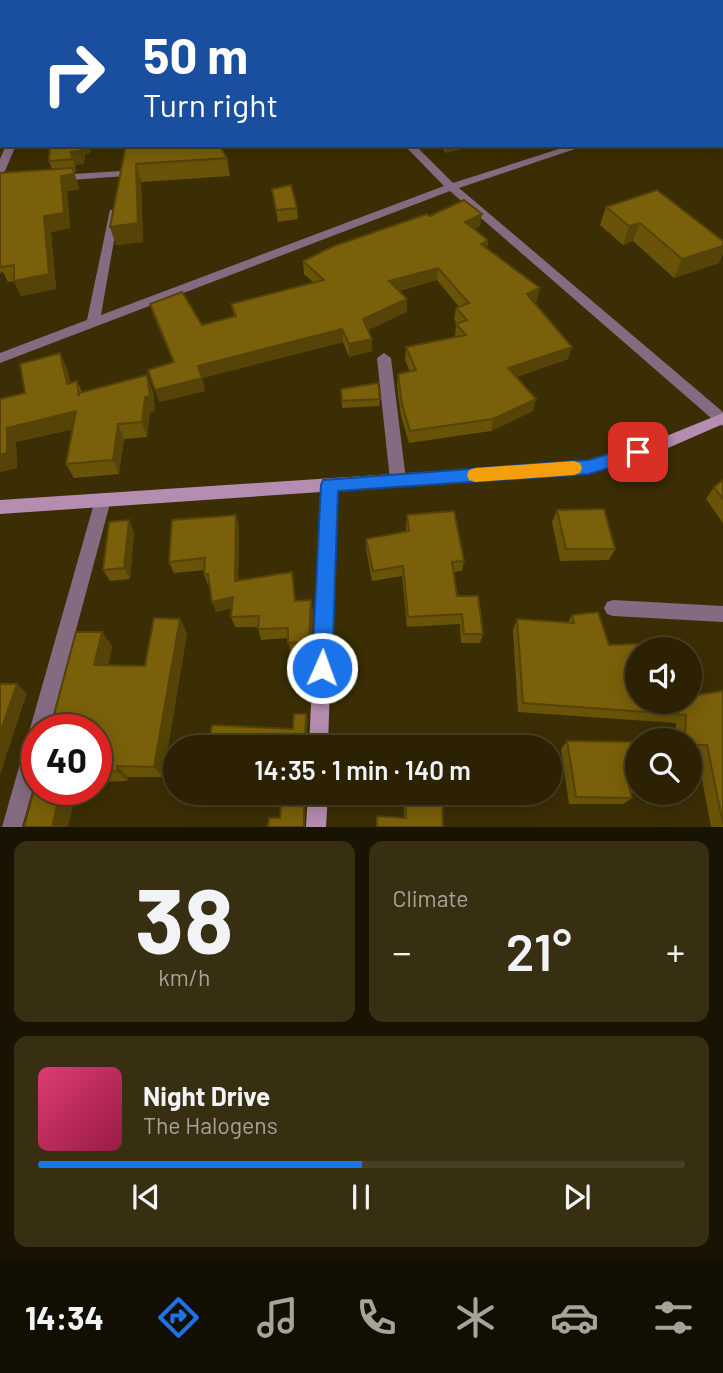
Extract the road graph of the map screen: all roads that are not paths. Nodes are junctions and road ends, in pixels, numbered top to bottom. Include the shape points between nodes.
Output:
1 (10, 147) edge
2 (411, 147) edge
3 (576, 147) edge
4 (0, 171) edge
5 (41, 180) edge
6 (119, 187) edge
7 (451, 187) junction
8 (116, 201) edge
9 (93, 323) junction
10 (0, 358) edge
11 (384, 358) dead end
12 (723, 419) edge
13 (398, 480) junction
14 (329, 485) junction
15 (103, 500) junction
16 (0, 507) edge
17 (613, 608) dead end
18 (723, 614) edge
19 (43, 714) edge
20 (319, 735) edge
21 (21, 795) edge
22 (317, 805) edge
23 (12, 827) edge
24 (316, 827) edge

1 - 4 street
2 - 7 street
3 - 7 street
5 - 6 street via 123,169
7 - 9 street
7 - 12 street
8 - 9 street
9 - 10 street
11 - 13 street
12 - 13 street via 589,467
13 - 14 street
14 - 15 street
14 - 20 street
15 - 16 street
15 - 19 street
17 - 18 street
21 - 23 street
22 - 24 street

